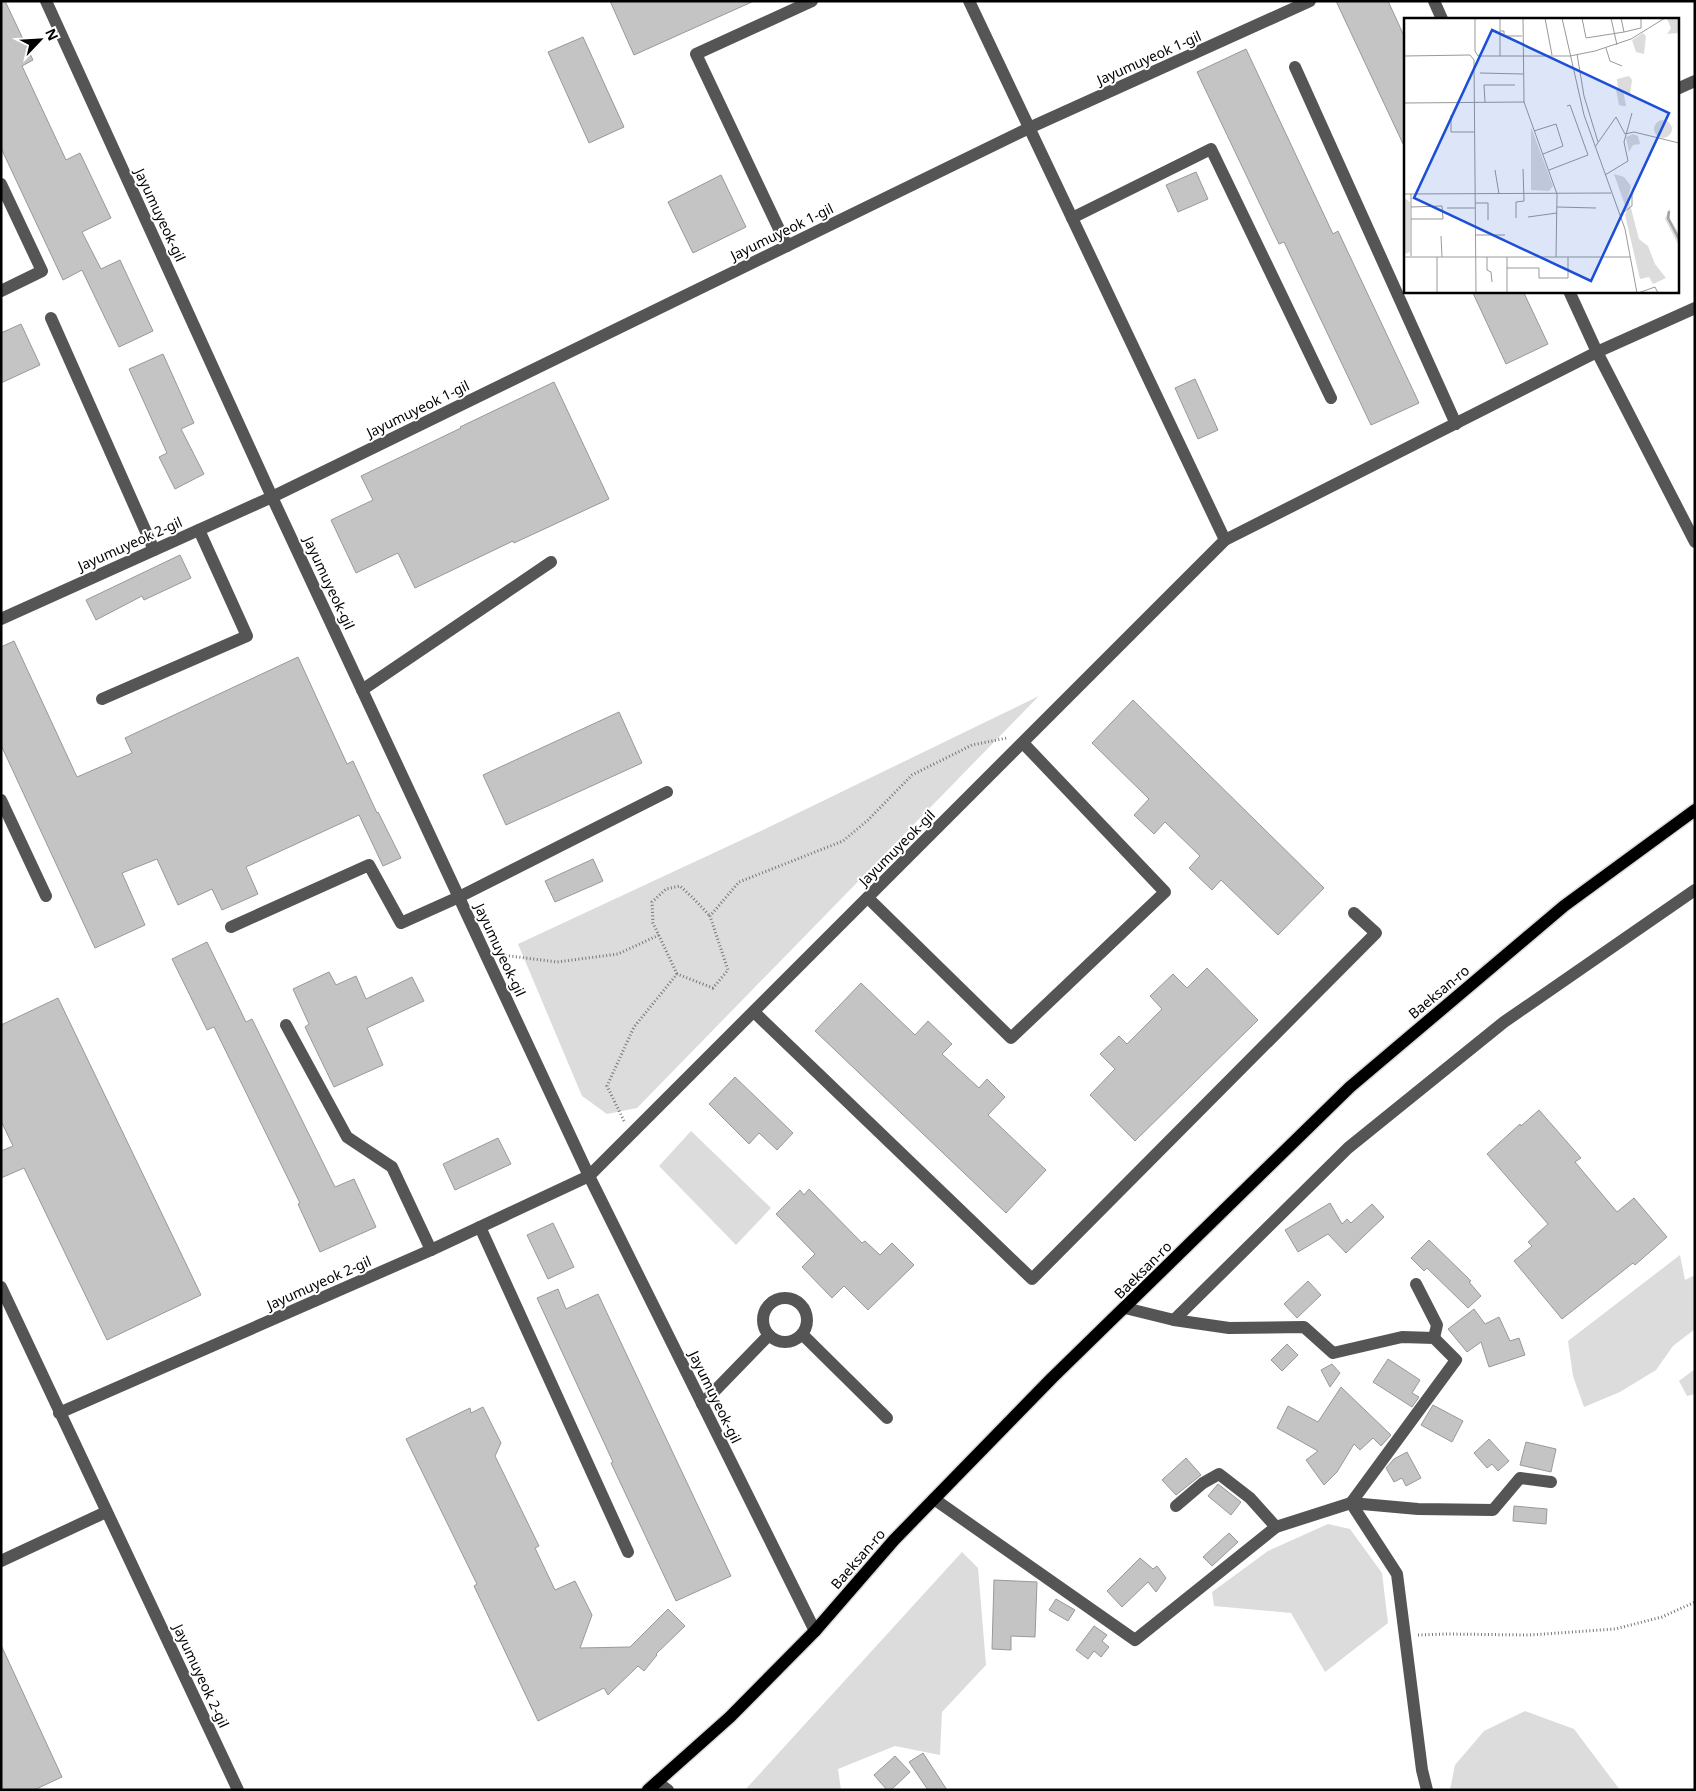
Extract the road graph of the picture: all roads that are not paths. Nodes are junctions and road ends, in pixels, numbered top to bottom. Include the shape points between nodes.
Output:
1 (46, 1) edge
2 (812, 1) edge
3 (969, 1) edge
4 (1310, 1) edge
5 (1434, 1) edge
6 (1442, 18) edge
7 (1295, 67) dead end
8 (1695, 81) edge
9 (1678, 89) edge
10 (1029, 128) junction
11 (1, 184) edge
12 (1072, 218) junction
13 (787, 246) junction
14 (1, 291) edge
15 (1569, 292) edge
16 (1695, 308) edge
17 (51, 318) dead end
18 (1597, 352) junction
19 (1331, 398) dead end
20 (1456, 424) junction
21 (272, 497) junction
22 (199, 530) junction
23 (1225, 540) junction
24 (1695, 542) edge
25 (154, 550) junction
26 (550, 562) dead end
27 (1, 619) edge
28 (362, 690) junction
29 (102, 699) dead end
30 (1023, 743) junction
31 (667, 792) dead end
32 (1, 800) edge
33 (1695, 810) edge
34 (1695, 890) edge
35 (46, 896) dead end
36 (459, 897) junction
37 (868, 898) junction
38 (1354, 913) dead end
39 (231, 927) dead end
40 (754, 1012) junction
41 (286, 1025) dead end
42 (589, 1176) junction
43 (480, 1227) junction
44 (431, 1250) junction
45 (1416, 1284) dead end
46 (1, 1288) edge
47 (1125, 1308) junction
48 (1174, 1320) junction
49 (769, 1334) junction
50 (802, 1334) junction
51 (1434, 1338) junction
52 (702, 1404) junction
53 (60, 1413) junction
54 (887, 1418) dead end
55 (1551, 1482) dead end
56 (934, 1499) junction
57 (1350, 1503) junction
58 (1176, 1506) dead end
59 (106, 1512) junction
60 (1276, 1526) junction
61 (628, 1552) dead end
62 (1, 1562) edge
63 (815, 1631) junction
64 (652, 1786) edge
65 (238, 1790) edge
66 (668, 1790) edge
67 (1427, 1790) edge

1 - 21 street, Jayumuyeok-gil
2 - 13 street via 696,54
3 - 10 street
4 - 10 street, Jayumuyeok 1-gil
5 - 6 street
7 - 20 street
8 - 9 street
10 - 12 street
10 - 13 street, Jayumuyeok 1-gil
11 - 14 street via 42,270
12 - 19 street via 1212,149
12 - 23 street
13 - 21 street, Jayumuyeok 1-gil
15 - 18 street
16 - 18 street, Jayumuyeok-gil
17 - 25 street
18 - 20 street, Jayumuyeok-gil
18 - 24 street
20 - 23 street, Jayumuyeok-gil
21 - 22 street, Jayumuyeok 2-gil
21 - 28 street, Jayumuyeok-gil
22 - 25 street, Jayumuyeok 2-gil
22 - 29 street via 247,636
23 - 30 street, Jayumuyeok-gil
25 - 27 street, Jayumuyeok 2-gil
26 - 28 street
28 - 36 street, Jayumuyeok-gil
30 - 37 street, Jayumuyeok-gil
30 - 37 street via 1165,892 1011,1038
31 - 36 street
32 - 35 street
33 - 47 main road, Baeksan-ro via 1564,906 1350,1087
34 - 48 street via 1504,1022 1348,1148
36 - 39 street via 401,923 369,865
36 - 42 street, Jayumuyeok-gil
37 - 40 street, Jayumuyeok-gil
38 - 40 street via 1376,933 1032,1280
40 - 42 street, Jayumuyeok-gil
41 - 44 street via 346,1137 392,1166
42 - 43 street, Jayumuyeok 2-gil
42 - 52 street, Jayumuyeok-gil
43 - 44 street, Jayumuyeok 2-gil
43 - 61 street
44 - 53 street, Jayumuyeok 2-gil
45 - 51 street via 1437,1325
46 - 53 street, Jayumuyeok 2-gil
47 - 48 street
47 - 56 main road, Baeksan-ro
48 - 51 street via 1229,1328 1304,1327 1333,1353 1402,1337
49 - 50 street via 775,1339 789,1341
49 - 50 street via 764,1314 771,1302 784,1297 803,1307 807,1321
49 - 52 street
50 - 54 street
51 - 57 street via 1456,1360
52 - 63 street, Jayumuyeok-gil
53 - 59 street, Jayumuyeok 2-gil
55 - 57 street via 1520,1478 1493,1510 1418,1510
56 - 60 street via 1135,1640
56 - 63 main road, Baeksan-ro
57 - 60 street
57 - 67 street via 1397,1574
58 - 60 street via 1219,1474 1250,1498
59 - 62 street
59 - 65 street, Jayumuyeok 2-gil
63 - 64 main road, Baeksan-ro via 730,1717
64 - 66 street

